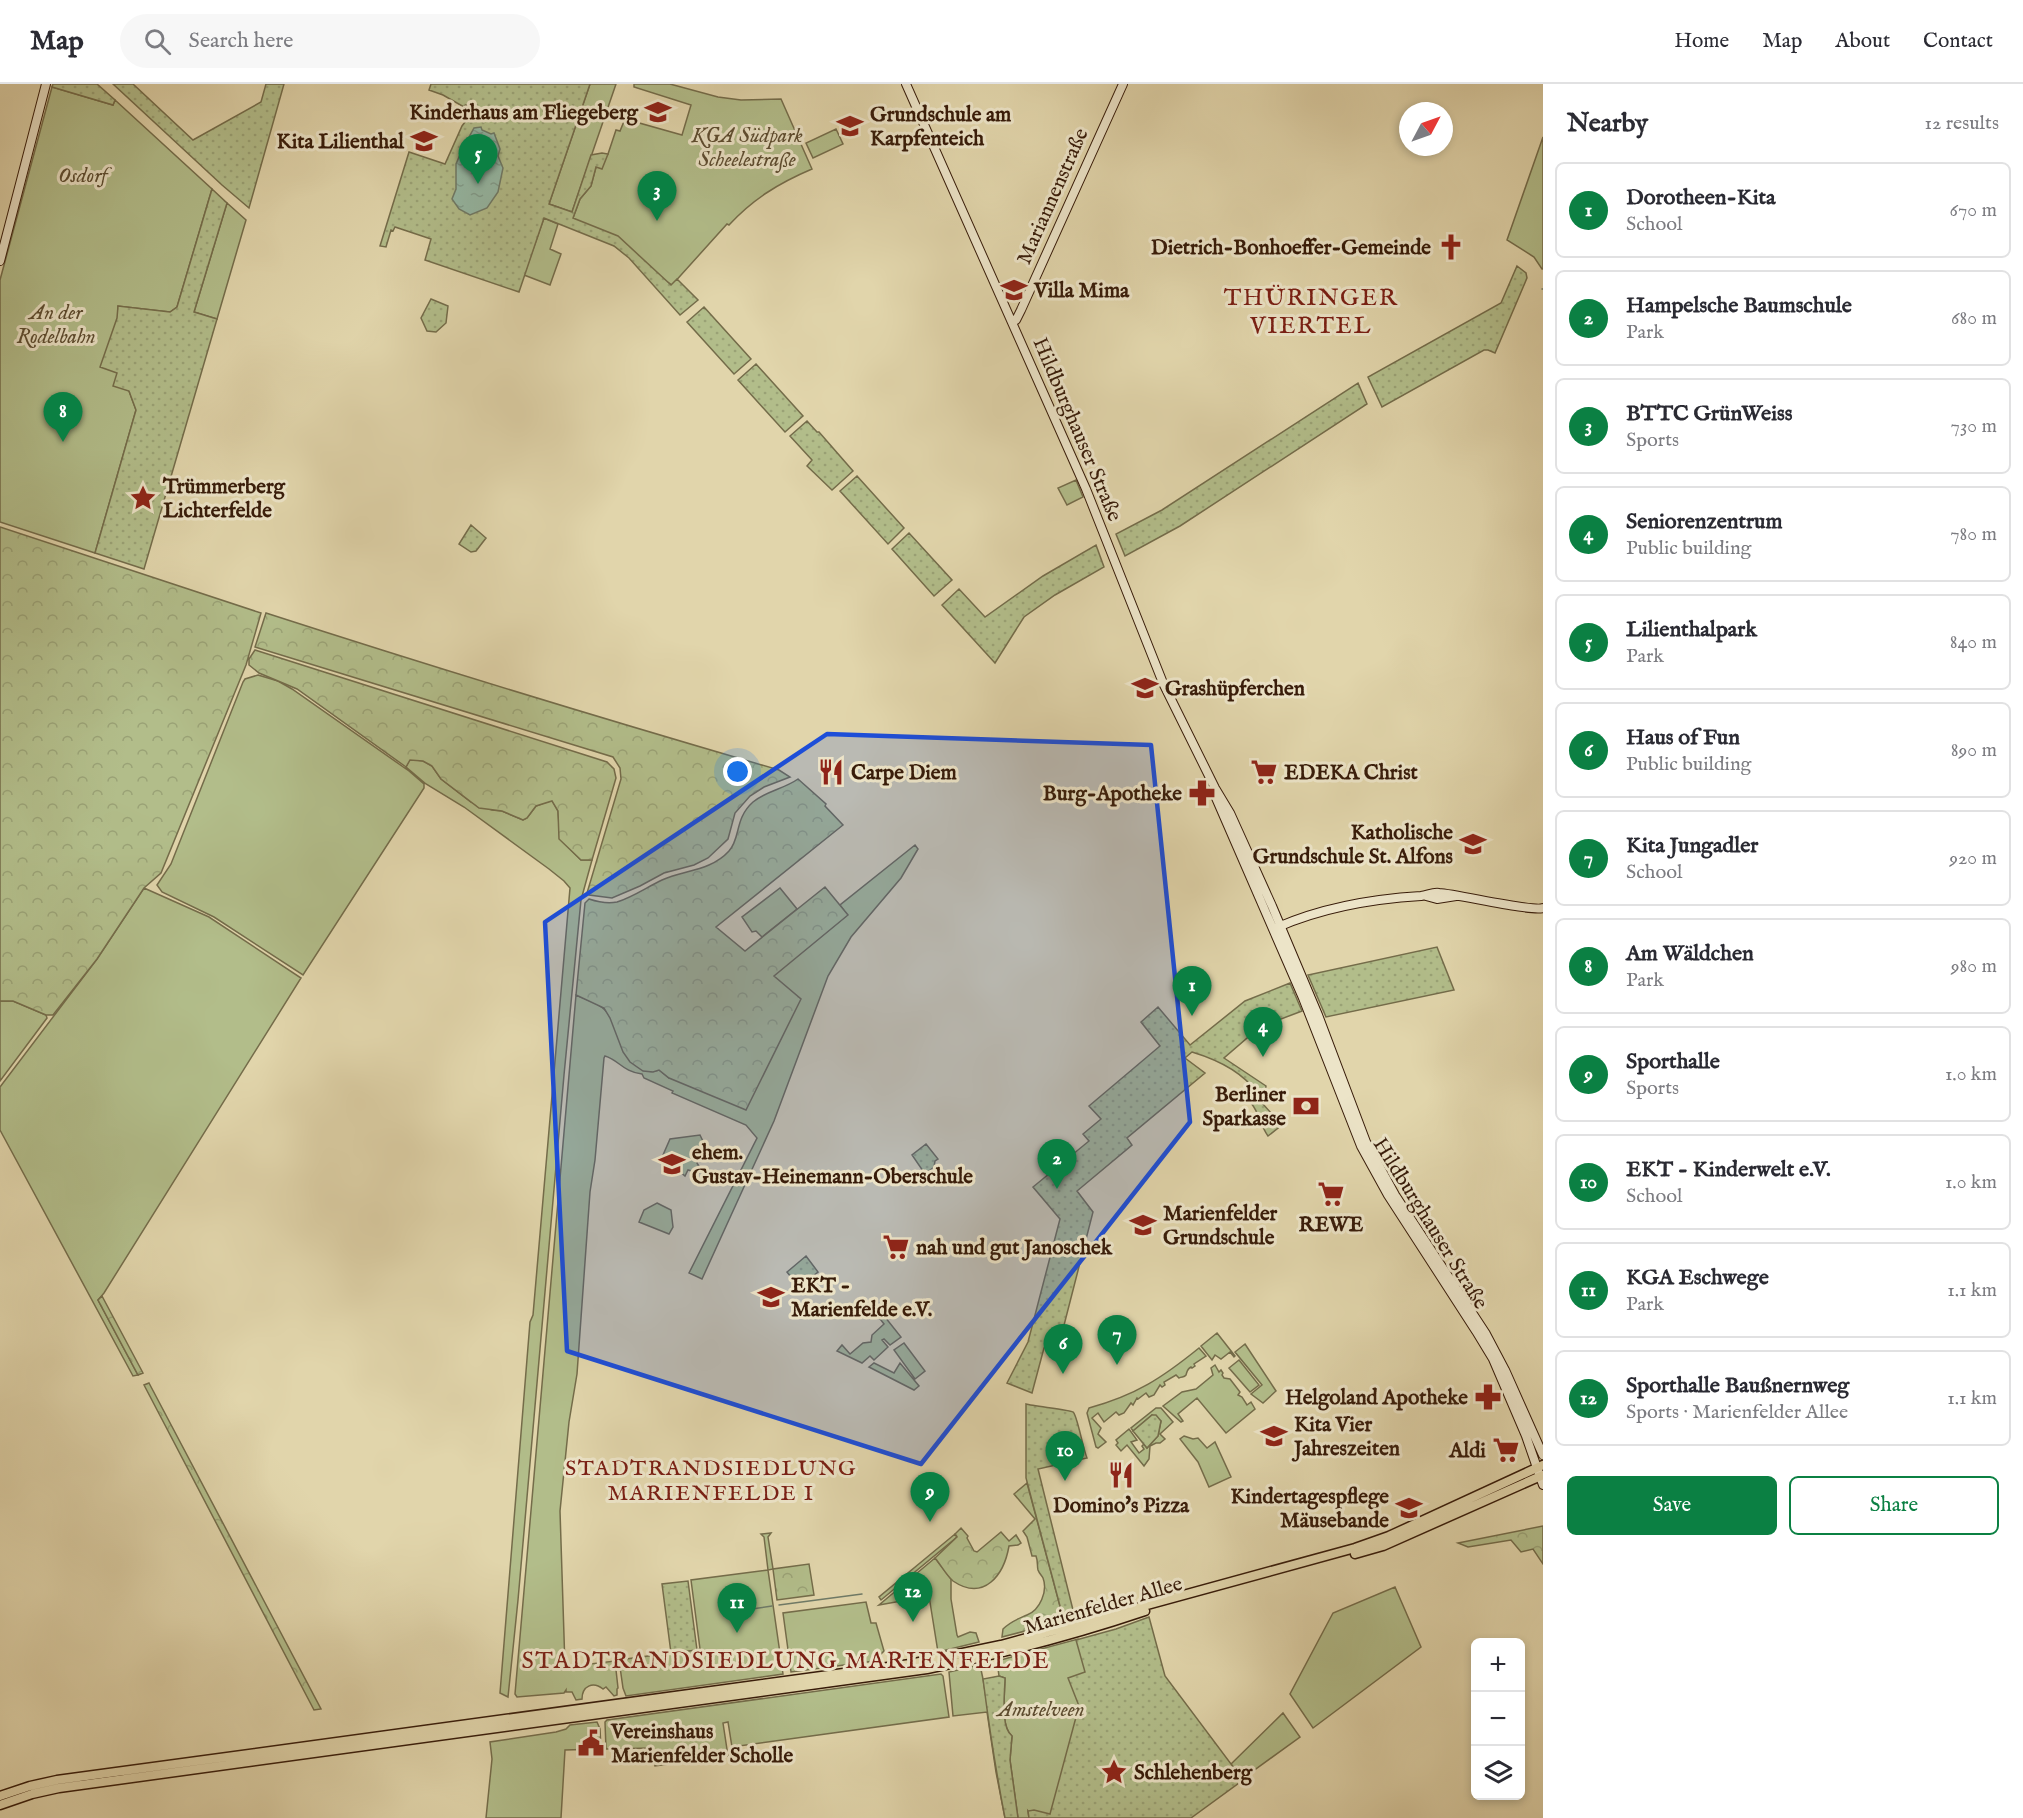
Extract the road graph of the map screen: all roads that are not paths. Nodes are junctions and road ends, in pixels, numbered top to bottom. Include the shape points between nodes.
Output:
1 (46, 84) edge
2 (906, 84) edge
3 (1123, 84) edge
4 (0, 261) edge
5 (1012, 322) junction
6 (1542, 909) edge
7 (1277, 927) junction
8 (1543, 1455) edge
9 (1541, 1471) edge
10 (1543, 1485) edge
11 (558, 1716) junction
12 (0, 1796) edge
13 (0, 1805) edge

1 - 4 main road
2 - 5 main road, Hildburghauser Straße
3 - 5 main road, Mariannenstraße
5 - 7 main road, Hildburghauser Straße via 1092,504 1163,683
6 - 7 main road via 1437,892 1350,904
7 - 8 main road, Hildburghauser Straße via 1318,1014 1369,1149 1486,1334
7 - 9 main road, Hildburghauser Straße via 1361,1146 1391,1201 1483,1341
9 - 10 main road, Hildburghauser Straße
9 - 11 main road, Marienfelder Allee via 1366,1551 978,1658 896,1674
11 - 12 main road via 57,1780
11 - 13 main road via 59,1788

